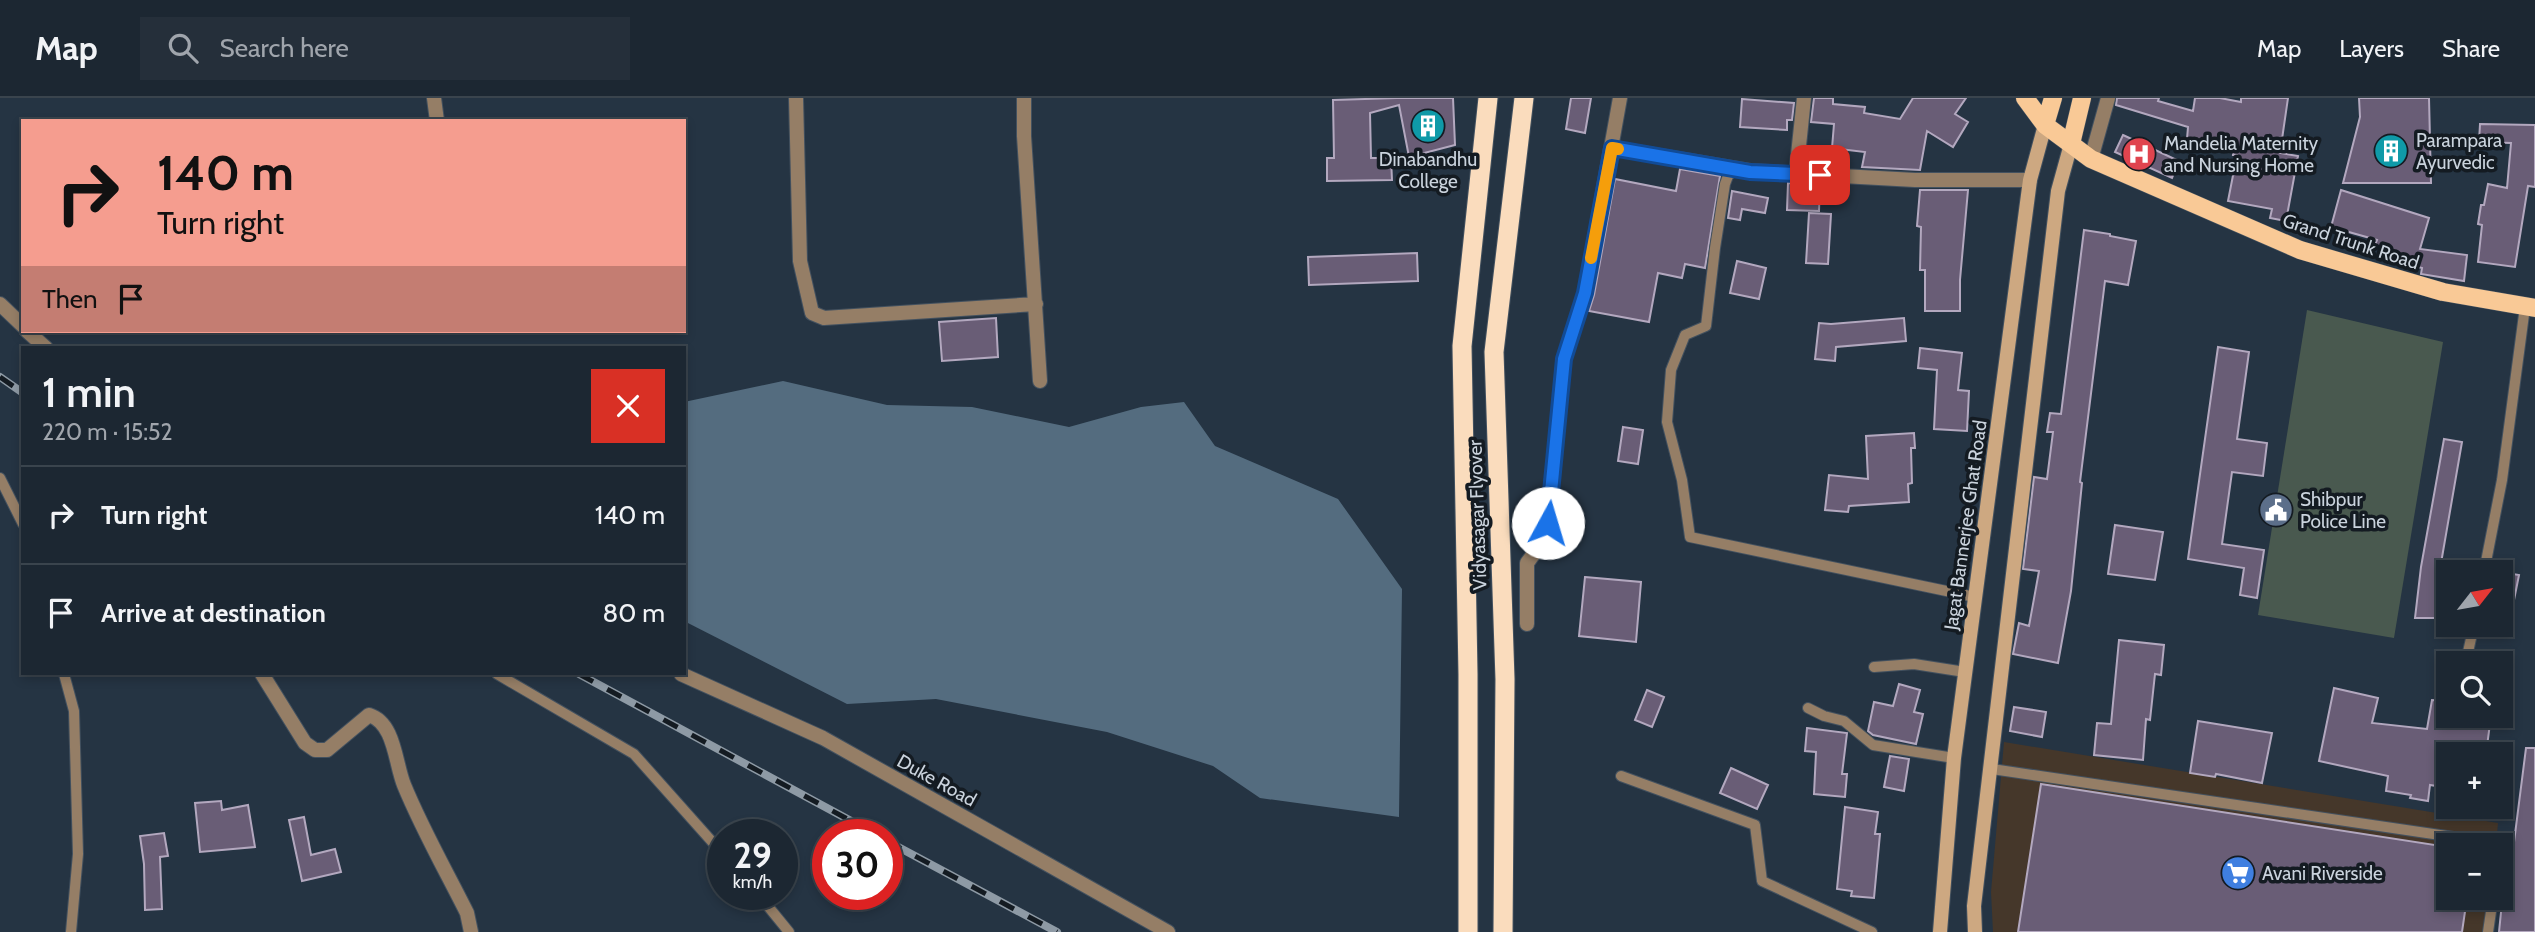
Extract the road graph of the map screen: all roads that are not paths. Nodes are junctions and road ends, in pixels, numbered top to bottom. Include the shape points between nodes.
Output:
1 (434, 98) edge
2 (796, 98) edge
3 (1024, 98) edge
4 (1488, 98) edge
5 (1524, 98) edge
6 (1620, 98) edge
7 (1804, 98) edge
8 (2025, 98) edge
9 (2053, 98) edge
10 (2082, 98) edge
11 (2108, 98) edge
12 (437, 119) edge
13 (2045, 125) junction
14 (2071, 144) junction
15 (1612, 148) junction
16 (2091, 159) junction
17 (1735, 169) junction
18 (1796, 174) junction
19 (2030, 180) junction
20 (0, 304) edge
21 (1036, 304) junction
22 (2530, 307) edge
23 (21, 324) edge
24 (29, 333) edge
25 (44, 346) edge
26 (1040, 381) dead end
27 (0, 478) edge
28 (21, 520) edge
29 (2486, 560) edge
30 (1975, 597) junction
31 (1527, 624) dead end
32 (1874, 667) dead end
33 (1965, 671) junction
34 (64, 675) edge
35 (263, 675) edge
36 (499, 675) edge
37 (683, 675) edge
38 (1808, 708) dead end
39 (1954, 758) junction
40 (1992, 769) junction
41 (1622, 776) dead end
42 (2436, 834) edge
43 (707, 836) edge
44 (771, 910) edge
45 (2492, 910) edge
46 (71, 932) edge
47 (471, 932) edge
48 (789, 932) edge
49 (1168, 932) edge
50 (1468, 932) edge
51 (1503, 932) edge
52 (1872, 932) edge
53 (1940, 932) edge
54 (1975, 932) edge
55 (2488, 932) edge

1 - 12 street
2 - 21 street via 800,261 812,313 824,318
3 - 21 street
4 - 50 highway, Vidyasagar Flyover via 1462,346
5 - 51 highway, Vidyasagar Flyover via 1494,352 1505,679
6 - 15 street
7 - 18 street
8 - 13 main road, Grand Trunk Road
9 - 13 main road
10 - 14 main road
11 - 16 street
13 - 14 main road, Grand Trunk Road
13 - 19 main road, Jagat Bannerjee Ghat Road
14 - 16 main road, Grand Trunk Road
14 - 40 main road via 2058,191
15 - 17 street
15 - 31 street via 1585,293 1564,359 1546,537 1527,563
16 - 22 main road, Grand Trunk Road via 2300,250 2443,292
17 - 18 street
17 - 30 lane via 1725,184 1706,326 1685,335 1671,370 1667,422 1690,537
18 - 19 street
19 - 30 main road, Jagat Bannerjee Ghat Road
20 - 23 street
21 - 26 street
22 - 29 lane
24 - 25 street
27 - 28 lane
30 - 33 main road, Jagat Bannerjee Ghat Road
32 - 33 lane via 1914,664
33 - 39 main road, Jagat Bannerjee Ghat Road
34 - 46 lane via 74,711 78,841
35 - 47 street via 305,743 315,750 327,750 369,715 387,729 404,785 467,913
36 - 43 lane via 634,754
37 - 49 street, Duke Road via 823,738
38 - 39 lane via 1844,721 1873,746
39 - 53 main road, Jagat Bannerjee Ghat Road
40 - 42 lane
40 - 54 main road via 1974,906
41 - 52 lane via 1755,825 1762,881
44 - 48 lane
45 - 55 lane

